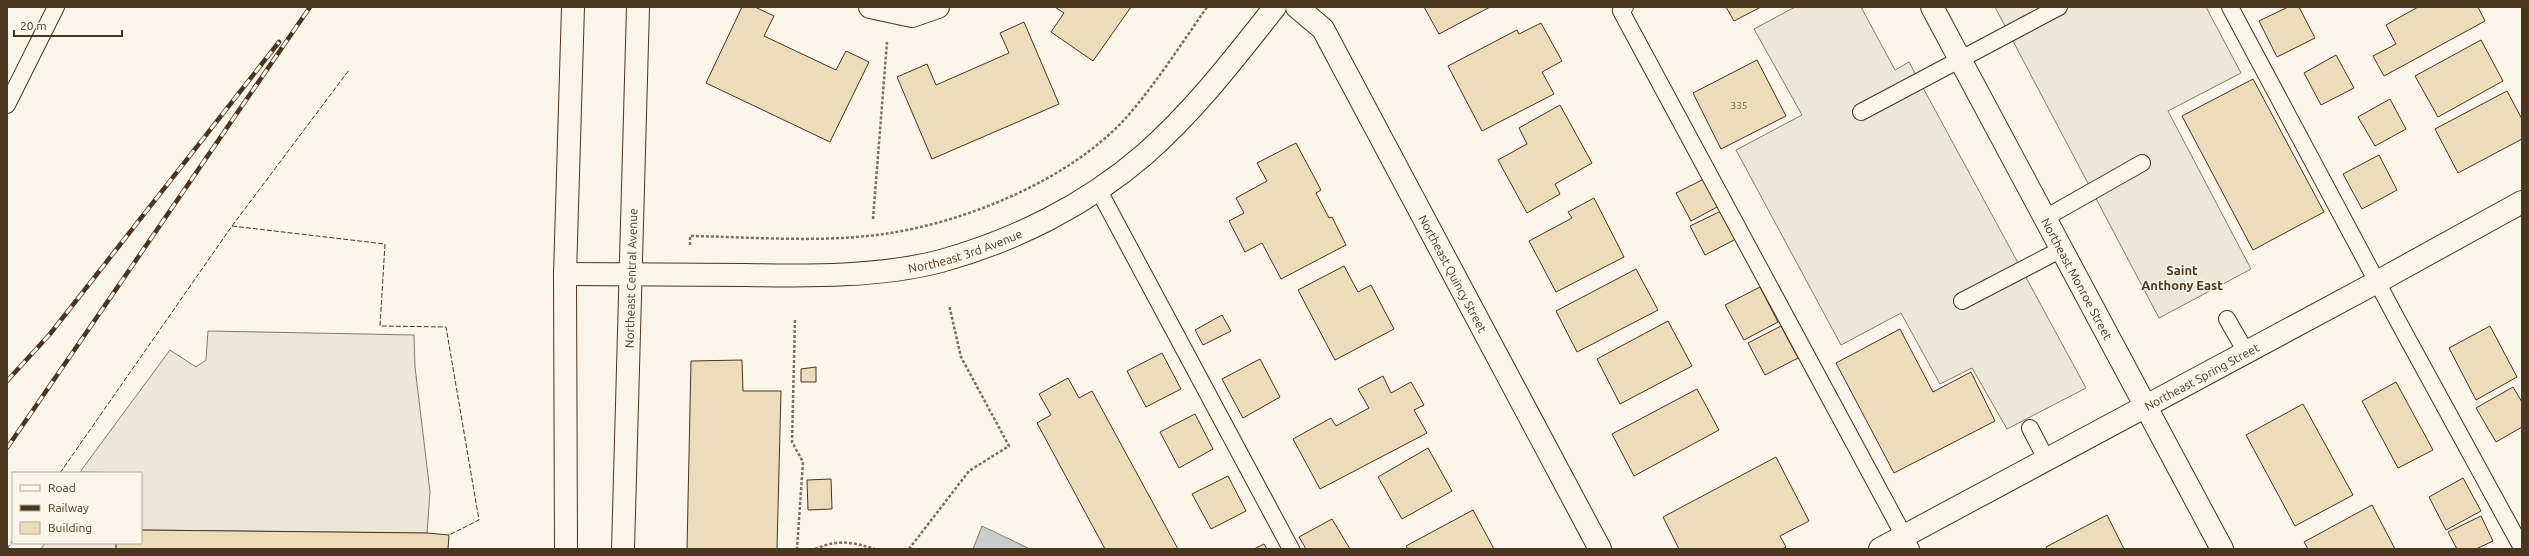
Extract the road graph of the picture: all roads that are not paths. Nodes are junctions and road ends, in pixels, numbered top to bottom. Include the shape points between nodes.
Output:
1 (56, 7) edge
2 (573, 7) edge
3 (638, 7) edge
4 (938, 7) edge
5 (1275, 7) edge
6 (1297, 7) edge
7 (1624, 7) edge
8 (1932, 7) edge
9 (2059, 7) edge
10 (2230, 7) edge
11 (880, 9) edge
12 (1961, 60) junction
13 (7, 105) edge
14 (1861, 112) dead end
15 (2142, 163) dead end
16 (1098, 189) junction
17 (2522, 202) edge
18 (2045, 218) junction
19 (2062, 249) junction
20 (565, 274) junction
21 (629, 274) junction
22 (2377, 282) junction
23 (1962, 301) dead end
24 (2227, 319) dead end
25 (2246, 352) junction
26 (2146, 405) junction
27 (2030, 428) dead end
28 (2046, 459) junction
29 (1907, 543) edge
30 (2522, 548) edge
31 (566, 549) edge
32 (623, 549) edge
33 (1291, 549) edge
34 (1600, 549) edge
35 (1880, 549) edge
36 (2222, 549) edge

1 - 13 lane
2 - 20 street
3 - 21 street, Northeast Central Avenue
4 - 11 street via 912,16
5 - 16 street, Northeast 3rd Avenue via 1192,109 1143,156
6 - 34 street, Northeast Quincy Street via 1323,28
7 - 29 lane via 1622,11 1625,18
8 - 12 street, Northeast Monroe Street
9 - 12 lane
10 - 22 lane
12 - 14 lane
12 - 18 street, Northeast Monroe Street
15 - 18 lane
16 - 21 street, Northeast 3rd Avenue via 1049,220 996,243 939,261 879,271 814,276
16 - 33 lane
17 - 22 street, Northeast Spring Street
18 - 19 street, Northeast Monroe Street
19 - 23 lane
19 - 26 street, Northeast Monroe Street
20 - 21 street, Northeast 3rd Avenue
20 - 31 street
21 - 32 street, Northeast Central Avenue
22 - 25 street, Northeast Spring Street
22 - 30 lane
24 - 25 lane
25 - 26 street, Northeast Spring Street
26 - 28 street, Northeast Spring Street
26 - 36 street, Northeast Monroe Street
27 - 28 lane
28 - 29 street, Northeast Spring Street
29 - 35 street, Northeast Spring Street

